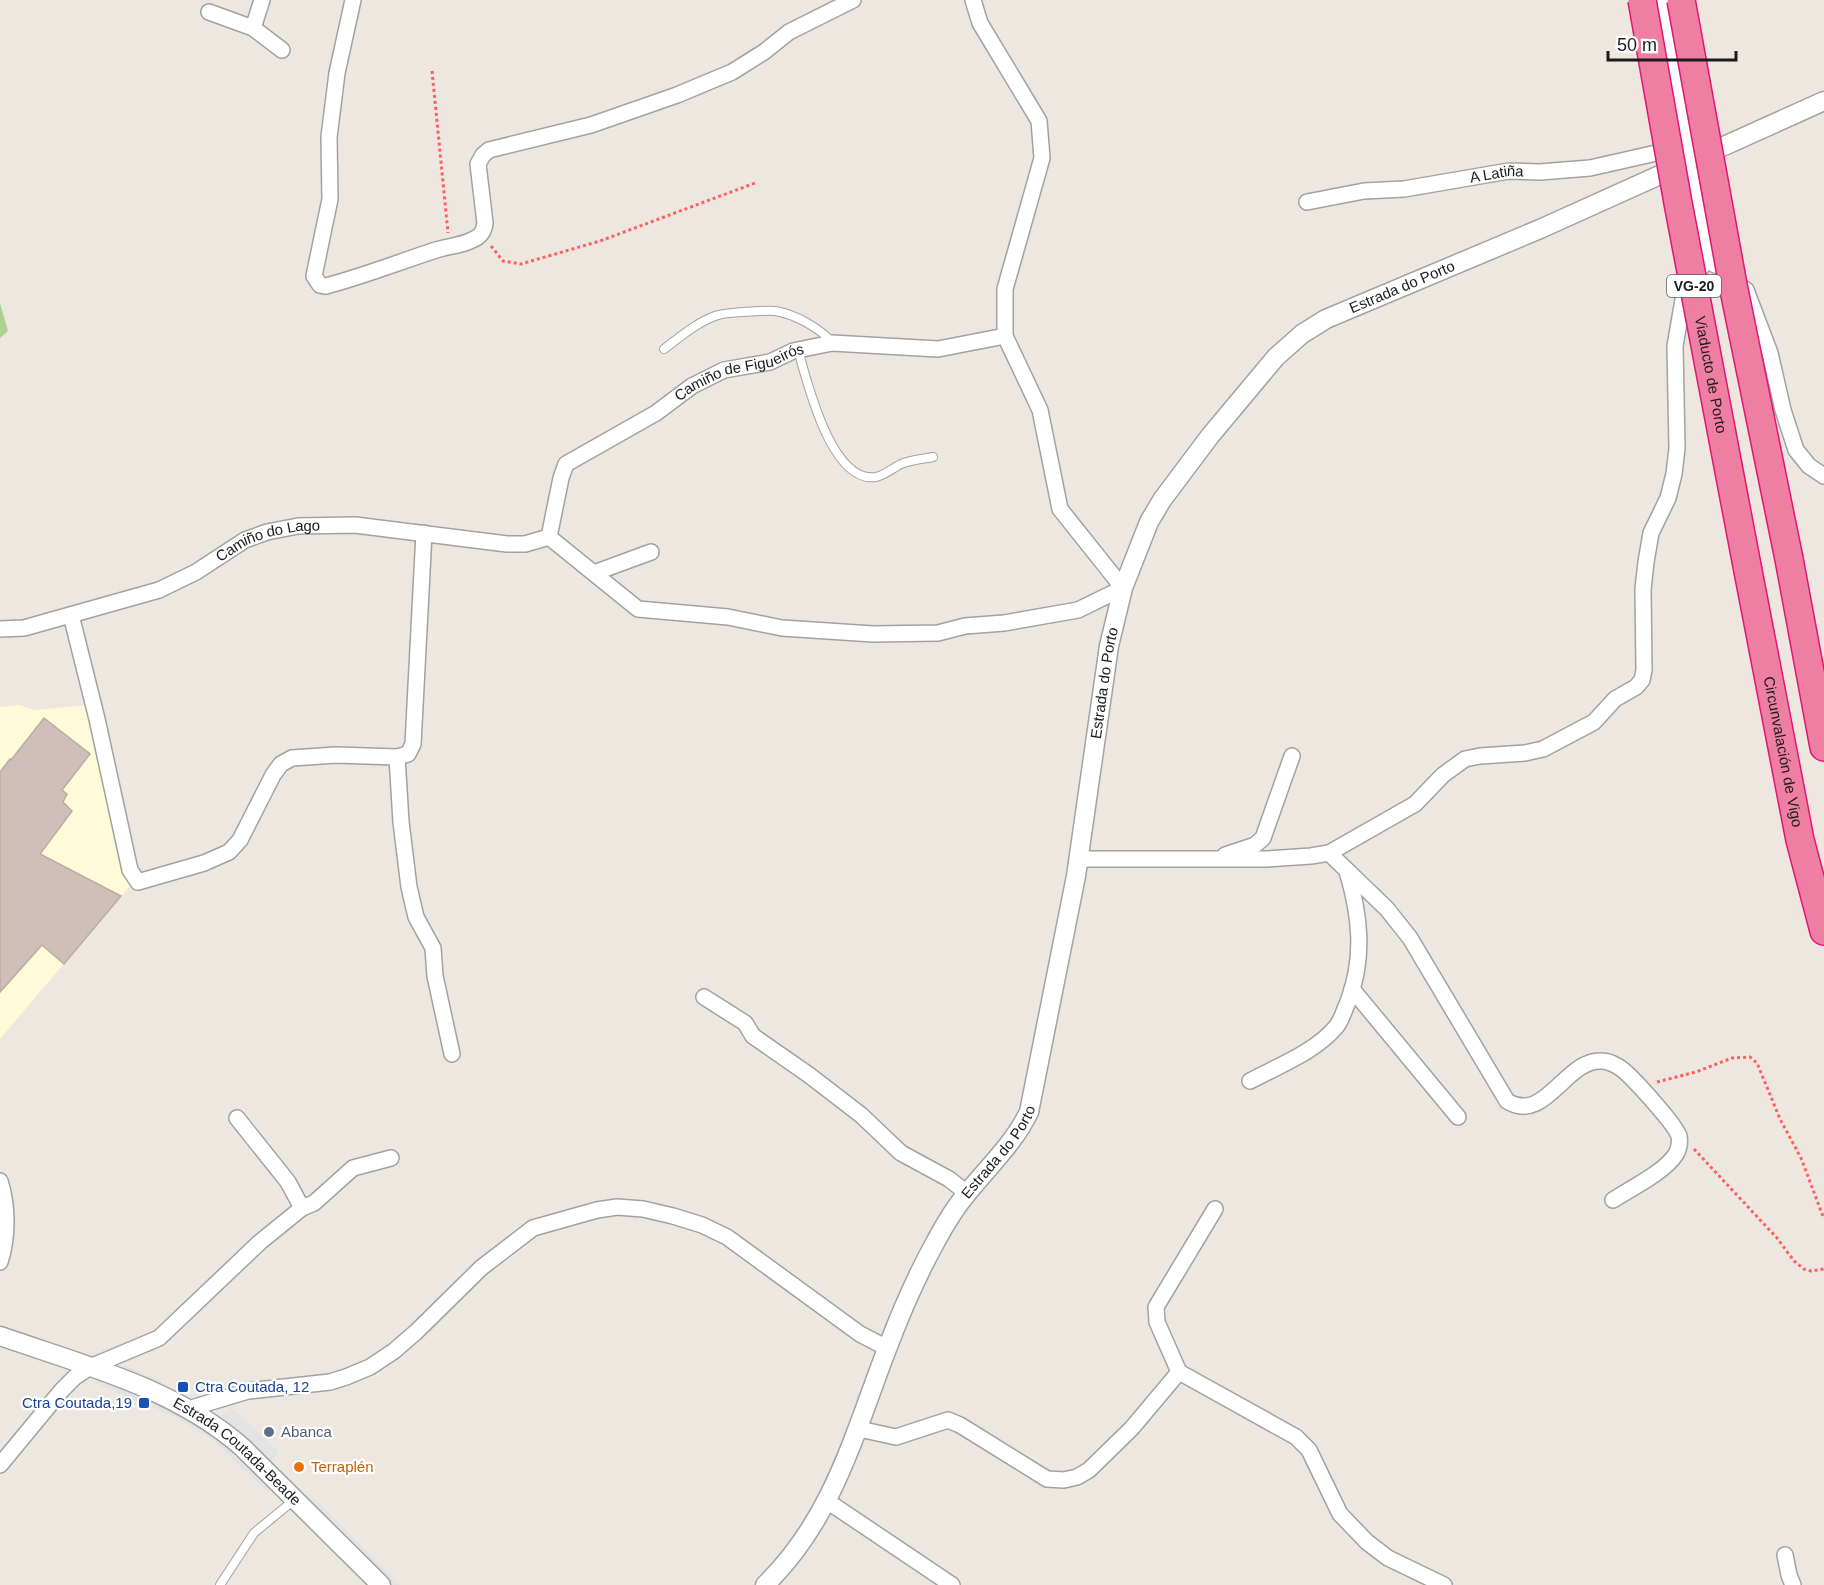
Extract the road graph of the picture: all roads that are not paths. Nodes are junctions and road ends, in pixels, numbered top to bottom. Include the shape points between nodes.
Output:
1 (262, 0) edge
2 (352, 0) edge
3 (853, 0) edge
4 (973, 0) edge
5 (1642, 0) edge
6 (1661, 0) edge
7 (1682, 0) edge
8 (209, 12) dead end
9 (253, 28) junction
10 (282, 50) dead end
11 (1824, 100) edge
12 (1687, 154) junction
13 (1307, 202) dead end
14 (1707, 259) junction
15 (1005, 336) junction
16 (832, 343) junction
17 (664, 350) dead end
18 (798, 350) junction
19 (933, 458) dead end
20 (1824, 476) edge
21 (424, 533) junction
22 (549, 537) junction
23 (651, 552) dead end
24 (1748, 571) joint
25 (594, 573) junction
26 (1123, 588) junction
27 (71, 615) junction
28 (0, 629) edge
29 (1824, 747) edge
30 (1292, 756) dead end
31 (397, 757) junction
32 (1329, 853) junction
33 (1217, 858) junction
34 (1078, 859) junction
35 (1347, 871) junction
36 (1824, 931) edge
37 (1352, 989) junction
38 (704, 997) dead end
39 (452, 1054) dead end
40 (1250, 1081) dead end
41 (1458, 1117) dead end
42 (237, 1118) dead end
43 (391, 1158) dead end
44 (0, 1180) edge
45 (968, 1193) junction
46 (1613, 1200) dead end
47 (302, 1208) junction
48 (1215, 1209) dead end
49 (0, 1262) edge
50 (0, 1336) edge
51 (887, 1348) junction
52 (90, 1367) junction
53 (1179, 1372) junction
54 (188, 1409) junction
55 (859, 1429) junction
56 (0, 1465) edge
57 (294, 1500) junction
58 (827, 1501) junction
59 (1785, 1555) dead end
60 (220, 1585) edge
61 (381, 1585) edge
62 (765, 1585) edge
63 (952, 1585) edge
64 (1444, 1585) edge
65 (1793, 1585) edge

1 - 9 street
2 - 3 street via 329,137 330,199 314,276 320,285 367,275 473,240 484,232 478,164 489,150 591,125 677,95 732,72 789,32
4 - 15 street via 980,23 1039,121 1042,158 1005,289
5 - 24 highway, Viaducto de Porto / VG-20, bridge
6 - 12 street
7 - 29 highway, VG-20, bridge via 1733,285
8 - 9 street
9 - 10 street
11 - 12 street, Estrada do Porto
12 - 13 street, A Latiña via 1590,168 1509,171
12 - 14 street
12 - 26 street, Estrada do Porto via 1479,256 1342,312 1302,334 1259,377 1162,500
14 - 20 street via 1746,290 1770,353 1796,450
14 - 32 street via 1684,294 1675,346 1677,448 1668,498 1651,533 1646,562 1642,680 1615,699 1594,722 1543,749 1465,759 1415,804
15 - 16 street, Camiño de Figueirós via 938,349
15 - 26 street via 1040,410 1060,509
16 - 17 lane via 822,332 797,319 766,311 715,316
16 - 18 street, Camiño de Figueirós
18 - 19 lane via 832,446 850,468 875,477 902,464
18 - 22 street, Camiño de Figueirós via 770,362 724,370 566,464
21 - 22 street, Camiño do Lago via 507,544
21 - 27 street, Camiño do Lago via 355,525 298,526 267,532 245,540 196,572 159,590
21 - 31 street via 413,744 408,754
22 - 25 street
23 - 25 street
24 - 36 highway, Circunvalación de Vigo / VG-20 via 1800,840
25 - 26 street via 638,609 728,617 782,628 873,634 938,633 1078,610
26 - 34 street, Estrada do Porto via 1109,646
27 - 28 street, Camiño do Lago via 24,628
27 - 31 street via 130,870 138,882 229,852 240,840 273,775 292,758
30 - 33 street via 1263,838 1255,845
31 - 39 street via 409,887 416,917 434,948 435,976
32 - 33 street via 1267,859
32 - 35 street
33 - 34 street
34 - 45 street, Estrada do Porto via 1029,1112 1016,1136
35 - 37 street via 1360,937
35 - 46 street via 1387,909 1410,938 1507,1101 1516,1106 1531,1106 1579,1068 1604,1061 1621,1068 1672,1125 1679,1138 1677,1154 1659,1171
37 - 40 street via 1340,1020 1327,1035 1310,1049
37 - 41 street
38 - 45 street via 745,1023 753,1036 861,1115 901,1153
42 - 47 street via 288,1182
43 - 47 street via 353,1168 314,1203
44 - 49 street via 5,1245
45 - 51 street, Estrada do Porto via 936,1240
47 - 52 street via 260,1242 159,1338
48 - 53 street via 1156,1307 1157,1322
50 - 52 street, Estrada Coutada-Beade
51 - 54 street via 860,1334 727,1237 673,1216 617,1208 533,1228 481,1268 394,1351 370,1366 330,1382 248,1391
51 - 55 street, Estrada do Porto
52 - 54 street, Estrada Coutada-Beade
52 - 56 street via 62,1390
53 - 55 street via 1132,1428 1089,1470 1064,1480 1047,1479 948,1420 896,1437
53 - 64 street via 1296,1437 1309,1450 1340,1514 1360,1535 1388,1558
54 - 57 street, Estrada Coutada-Beade via 224,1432
55 - 58 street, Estrada do Porto
57 - 60 lane via 254,1533
57 - 61 street, Estrada Coutada-Beade
58 - 62 street, Estrada do Porto via 798,1549
58 - 63 street
59 - 65 street

